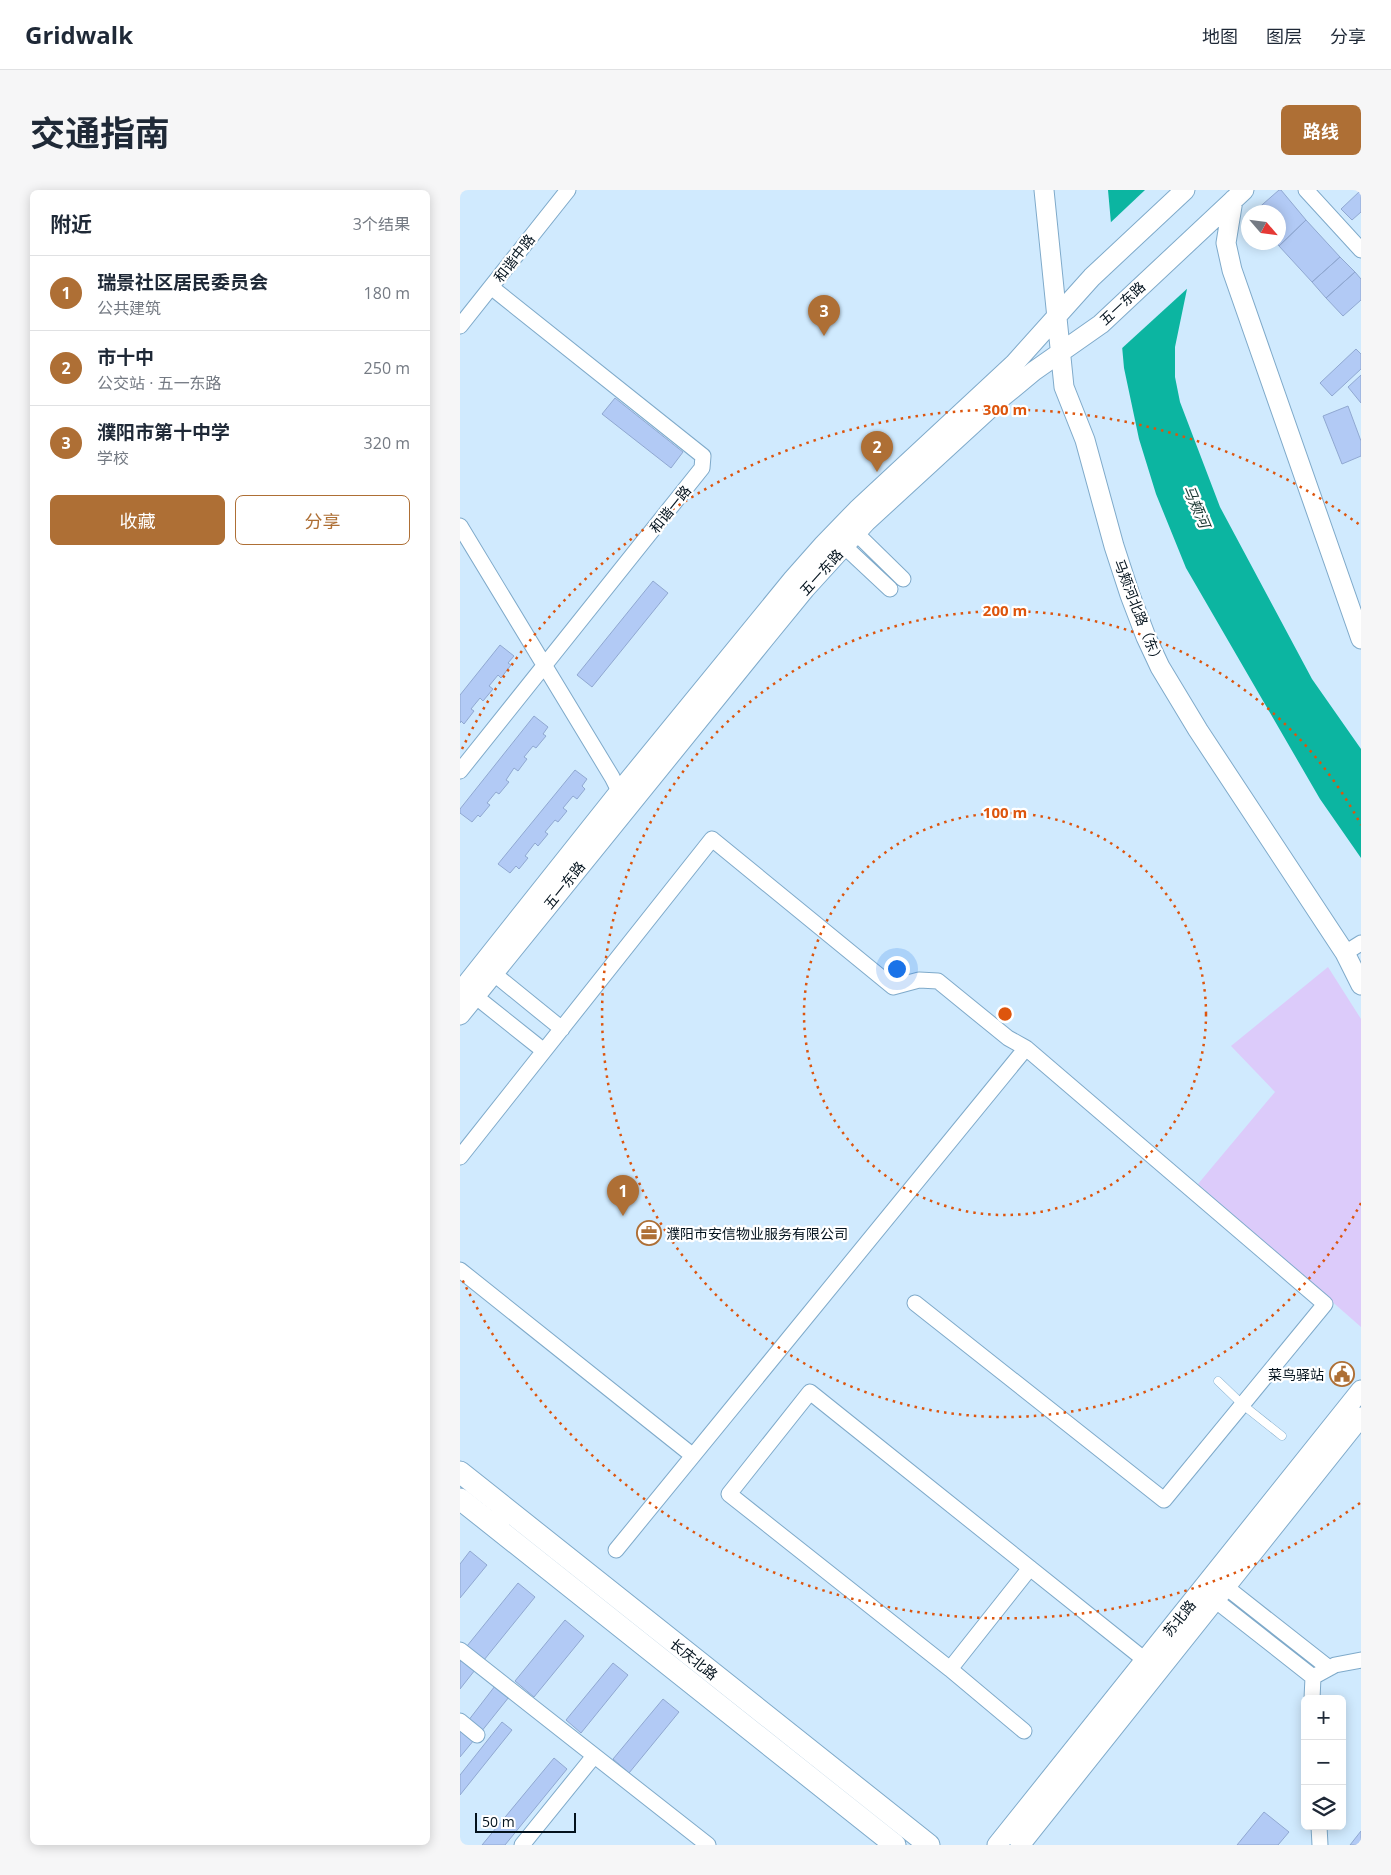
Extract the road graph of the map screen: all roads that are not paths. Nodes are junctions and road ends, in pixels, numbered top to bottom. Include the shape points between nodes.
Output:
1 (568, 190) edge
2 (1044, 190) edge
3 (1185, 190) edge
4 (1306, 190) edge
5 (1239, 195) edge
6 (1361, 250) edge
7 (491, 287) junction
8 (1058, 314) junction
9 (460, 326) edge
10 (1061, 353) junction
11 (460, 526) edge
12 (850, 539) junction
13 (903, 578) dead end
14 (890, 589) dead end
15 (1361, 639) edge
16 (544, 666) junction
17 (460, 771) edge
18 (623, 799) junction
19 (1361, 943) edge
20 (1345, 954) junction
21 (493, 973) junction
22 (1361, 985) edge
23 (468, 994) edge
24 (460, 1015) edge
25 (562, 1029) junction
26 (1026, 1048) junction
27 (544, 1051) junction
28 (460, 1157) edge
29 (460, 1270) edge
30 (914, 1303) dead end
31 (1218, 1382) dead end
32 (1361, 1390) edge
33 (1243, 1405) junction
34 (1361, 1416) edge
35 (1282, 1436) dead end
36 (692, 1456) junction
37 (460, 1472) edge
38 (460, 1499) edge
39 (616, 1550) dead end
40 (1030, 1568) junction
41 (1221, 1594) junction
42 (460, 1650) edge
43 (1145, 1660) junction
44 (1361, 1660) edge
45 (1329, 1668) junction
46 (950, 1669) junction
47 (1313, 1677) junction
48 (1312, 1695) edge
49 (460, 1721) edge
50 (1024, 1731) dead end
51 (477, 1734) dead end
52 (594, 1756) junction
53 (1319, 1830) edge
54 (522, 1845) edge
55 (708, 1845) edge
56 (895, 1845) edge
57 (929, 1845) edge
58 (997, 1845) edge
59 (1020, 1845) edge
60 (1320, 1845) edge

1 - 7 street, 和谐中路
2 - 8 street, 马颊河北路（东）
3 - 8 street, 五一东路 via 1092,277
4 - 6 street
5 - 10 street, 五一东路 via 1101,324
5 - 15 street via 1226,243 1232,270
7 - 9 street, 和谐中路
7 - 16 street, 和谐一路 via 703,456 702,468
8 - 10 street, 马颊河北路（东）
8 - 18 street, 五一东路 via 1014,364 857,510 793,578
10 - 12 street, 五一东路 via 1000,399
10 - 20 street, 马颊河北路（东） via 1064,387 1085,440 1114,546 1160,667
11 - 16 street
12 - 13 street
12 - 14 street
12 - 18 street, 五一东路
16 - 17 street, 和谐一路
16 - 18 street
18 - 21 street, 五一东路
18 - 23 street, 五一东路
19 - 20 street
20 - 22 street, 马颊河北路（东）
21 - 23 street, 五一东路
21 - 25 street
23 - 24 street, 五一东路
23 - 27 street
25 - 26 street via 712,839 893,987 919,980 938,981 1008,1038
25 - 27 street
26 - 33 street via 1325,1304
26 - 36 street
27 - 28 street
29 - 36 street
30 - 33 street via 1164,1500
31 - 33 lane
32 - 43 street, 苏北路
33 - 35 lane
34 - 41 street, 苏北路
36 - 39 street
37 - 57 main road, 长庆北路
38 - 56 main road, 长庆北路
40 - 43 street
40 - 46 street
40 - 46 street via 810,1392 729,1494
41 - 45 street
41 - 47 street
41 - 59 street, 苏北路
42 - 52 street
43 - 58 street, 苏北路
44 - 45 street
45 - 47 street
46 - 50 street
47 - 48 street
49 - 51 street
52 - 54 street
52 - 55 street
53 - 60 street

